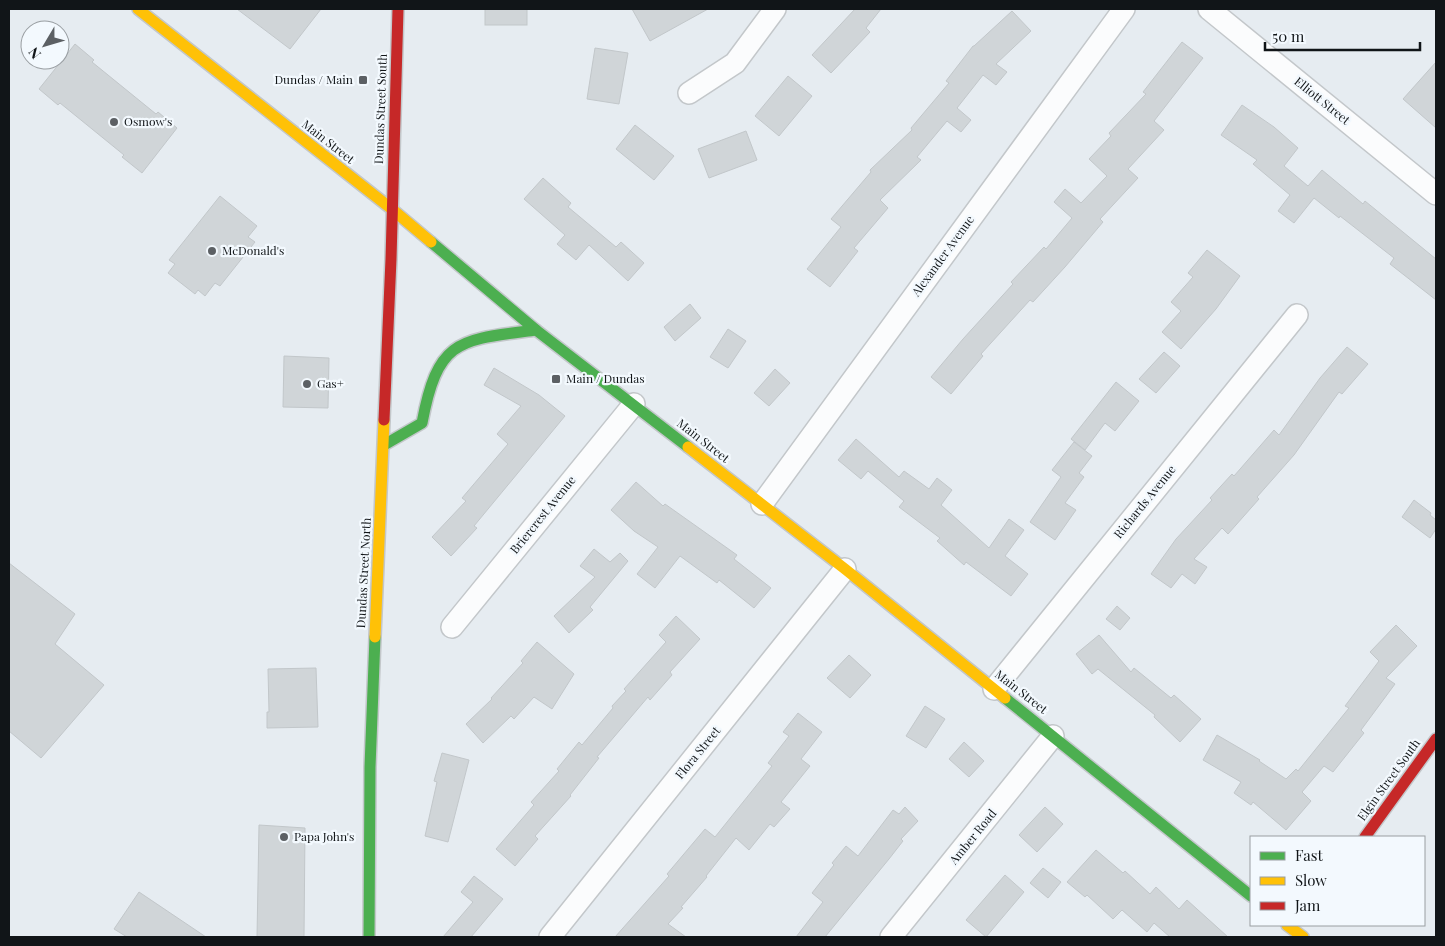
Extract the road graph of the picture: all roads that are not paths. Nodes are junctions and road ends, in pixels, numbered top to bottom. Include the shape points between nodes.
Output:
1 (138, 9) edge
2 (398, 9) edge
3 (775, 9) edge
4 (1124, 9) edge
5 (1208, 9) edge
6 (689, 92) dead end
7 (1436, 194) edge
8 (393, 210) junction
9 (1297, 315) dead end
10 (536, 330) junction
11 (634, 404) junction
12 (384, 446) junction
13 (762, 504) junction
14 (845, 569) junction
15 (452, 627) dead end
16 (994, 689) junction
17 (1054, 736) junction
18 (1436, 739) edge
19 (1366, 836) edge
20 (1250, 895) edge
21 (370, 937) edge
22 (550, 937) edge
23 (892, 937) edge

1 - 8 main road, Main Street
2 - 8 main road, Dundas Street South
3 - 6 street via 735,63
4 - 13 street, Alexander Avenue
5 - 7 street, Elliott Street
8 - 10 main road, Main Street
8 - 12 main road, Dundas Street North
9 - 16 street, Richards Avenue
10 - 11 main road, Main Street
10 - 12 main road via 474,339 450,352 434,374 422,423
11 - 13 main road, Main Street
11 - 15 street, Briercrest Avenue
12 - 21 main road, Dundas Street North via 370,757
13 - 14 main road, Main Street
14 - 16 main road, Main Street
14 - 22 street, Flora Street
16 - 17 main road, Main Street
17 - 20 main road, Main Street
17 - 23 street, Amber Road
18 - 19 main road, Elgin Street South

